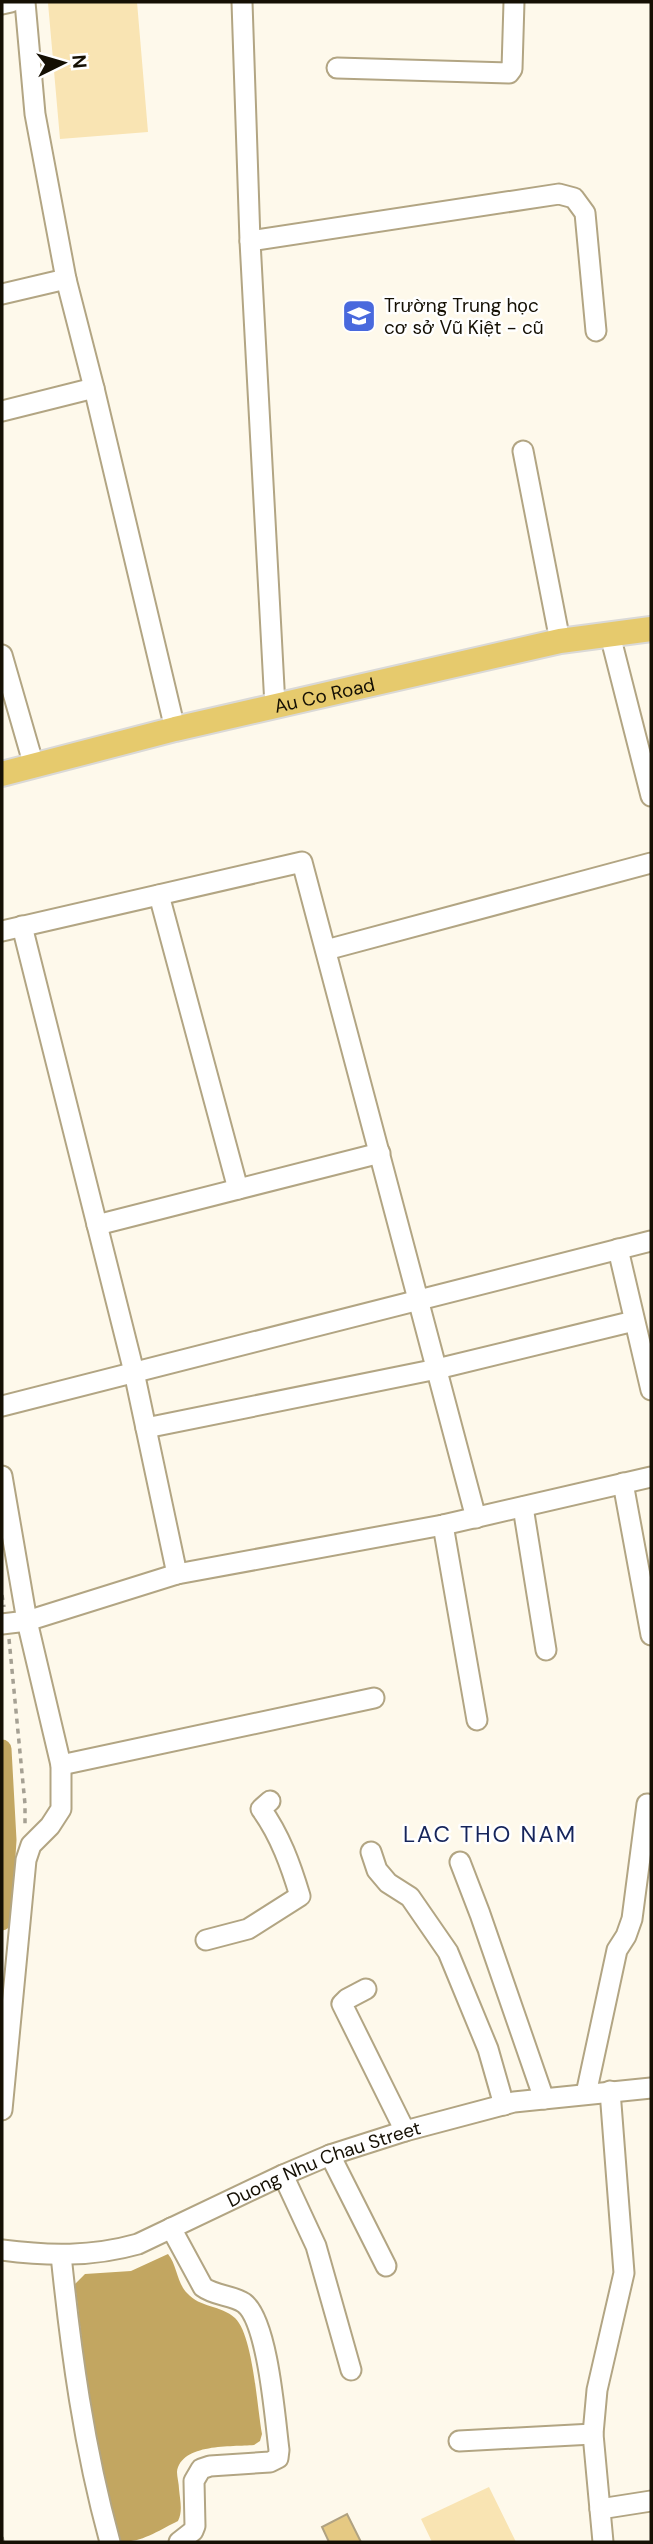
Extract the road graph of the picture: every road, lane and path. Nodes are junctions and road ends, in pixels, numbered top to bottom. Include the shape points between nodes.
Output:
1 (10, 2) edge
2 (25, 2) edge
3 (242, 2) edge
4 (514, 2) edge
5 (2, 4) edge
6 (337, 68) dead end
7 (250, 242) junction
8 (65, 279) junction
9 (2, 294) edge
10 (596, 331) dead end
11 (94, 388) junction
12 (2, 411) edge
13 (523, 451) dead end
14 (651, 629) edge
15 (610, 635) junction
16 (560, 641) junction
17 (2, 655) edge
18 (275, 706) junction
19 (175, 729) junction
20 (34, 766) junction
21 (2, 774) edge
22 (649, 776) edge
23 (651, 796) edge
24 (651, 863) edge
25 (159, 895) junction
26 (22, 926) junction
27 (2, 931) edge
28 (326, 950) junction
29 (380, 1153) junction
30 (238, 1189) junction
31 (97, 1224) junction
32 (651, 1241) edge
33 (618, 1249) junction
34 (419, 1300) junction
35 (634, 1321) junction
36 (437, 1369) junction
37 (134, 1372) junction
38 (651, 1390) edge
39 (2, 1406) edge
40 (146, 1428) junction
41 (2, 1476) edge
42 (651, 1477) edge
43 (623, 1483) junction
44 (523, 1507) junction
45 (476, 1518) junction
46 (443, 1525) junction
47 (177, 1574) junction
48 (2, 1595) edge
49 (27, 1621) junction
50 (5, 1625) edge
51 (651, 1635) edge
52 (546, 1650) dead end
53 (374, 1698) dead end
54 (477, 1720) dead end
55 (61, 1765) junction
56 (270, 1801) dead end
57 (647, 1804) dead end
58 (371, 1852) dead end
59 (26, 1860) junction
60 (460, 1861) dead end
61 (206, 1940) dead end
62 (366, 1989) dead end
63 (651, 2088) edge
64 (610, 2091) junction
65 (586, 2094) junction
66 (544, 2099) junction
67 (504, 2105) junction
68 (2, 2110) edge
69 (405, 2131) junction
70 (330, 2155) junction
71 (283, 2175) junction
72 (171, 2228) junction
73 (2, 2250) edge
74 (61, 2255) junction
75 (386, 2266) dead end
76 (351, 2370) dead end
77 (593, 2434) junction
78 (459, 2441) dead end
79 (651, 2501) edge
80 (600, 2509) junction
81 (2, 2537) edge
82 (4, 2542) edge
83 (110, 2542) edge
84 (179, 2542) edge
85 (603, 2542) edge

1 - 5 street
2 - 8 street via 35,114
3 - 7 street
4 - 6 street via 509,73
7 - 10 street via 559,194 574,198 585,213
7 - 18 street
8 - 9 street
8 - 11 street
11 - 12 street
11 - 19 street
13 - 16 street
14 - 15 main road, Au Co Road
15 - 16 main road, Au Co Road
15 - 22 street
16 - 18 main road, Au Co Road
17 - 20 street
18 - 19 main road, Au Co Road
19 - 20 main road, Au Co Road
20 - 21 main road, Au Co Road
22 - 23 street
24 - 28 street
25 - 26 street
25 - 28 street via 302,862
25 - 30 street
26 - 27 street
26 - 31 street
28 - 29 street
29 - 30 street
29 - 34 street
30 - 31 street
31 - 37 street
32 - 33 street
33 - 34 street
33 - 35 street
34 - 36 street
34 - 37 street
35 - 36 street
35 - 38 street
36 - 40 street
36 - 45 street
37 - 39 street
37 - 40 street
40 - 47 street
41 - 49 street
42 - 43 street
43 - 44 street
43 - 51 street
44 - 45 street
44 - 52 street
45 - 46 street
46 - 47 street
46 - 54 street
47 - 49 street
48 - 50 path
49 - 50 street
49 - 55 street
50 - 59 path via 25,1804
53 - 55 street
55 - 59 street via 61,1809 31,1845
56 - 61 street via 261,1809 271,1822 300,1896 248,1929
57 - 65 street via 632,1919 617,1950
58 - 67 street via 377,1870 410,1897 448,1952 488,2049
59 - 68 street
60 - 66 street
62 - 69 street via 342,2004
63 - 64 street, Duong Nhu Chau Street
64 - 65 street, Duong Nhu Chau Street
64 - 77 street via 624,2273 597,2390
65 - 66 street, Duong Nhu Chau Street
66 - 67 street, Duong Nhu Chau Street
67 - 69 street, Duong Nhu Chau Street
69 - 70 street, Duong Nhu Chau Street
70 - 71 street, Duong Nhu Chau Street
70 - 75 street
71 - 72 street, Duong Nhu Chau Street
71 - 76 street via 316,2246
72 - 74 street, Duong Nhu Chau Street via 114,2251
72 - 84 street via 203,2287 251,2310 269,2371 279,2450 278,2458 270,2462 201,2469 194,2481 194,2531
73 - 74 street, Duong Nhu Chau Street
74 - 83 street via 80,2411
77 - 78 street
77 - 80 street
79 - 80 street
80 - 85 street
81 - 82 path

